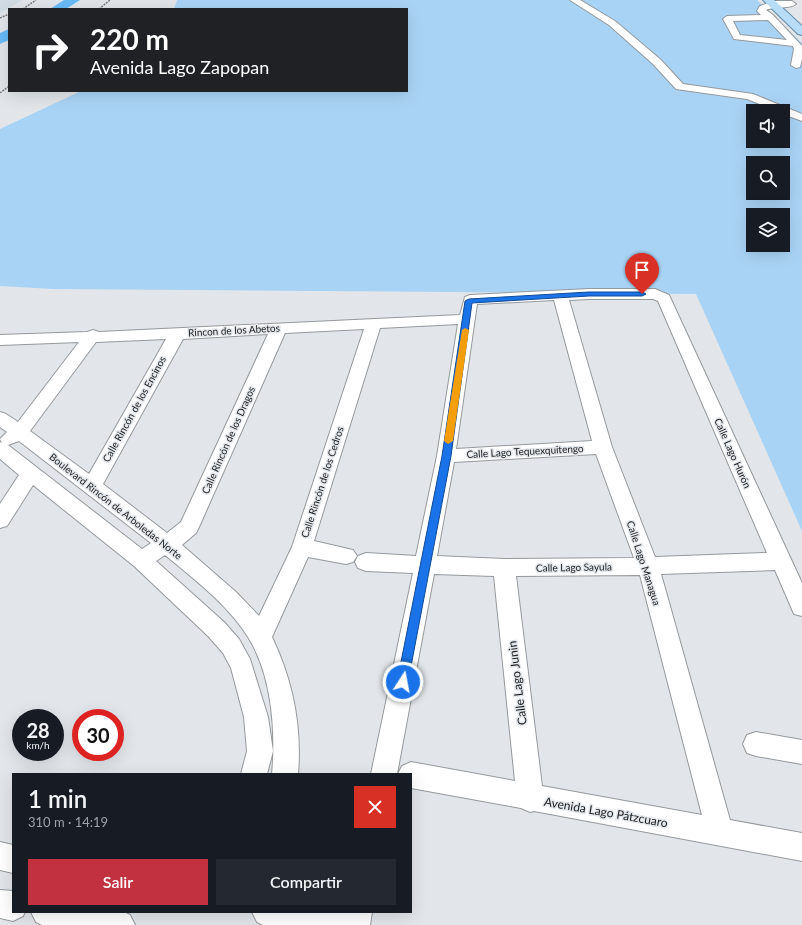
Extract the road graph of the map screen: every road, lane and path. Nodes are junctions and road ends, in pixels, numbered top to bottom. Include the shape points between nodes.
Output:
1 (36, 0) edge
2 (110, 0) edge
3 (574, 0) edge
4 (782, 4) edge
5 (24, 8) edge
6 (100, 8) edge
7 (758, 13) junction
8 (802, 31) edge
9 (796, 44) junction
10 (796, 65) dead end
11 (8, 87) edge
12 (0, 93) edge
13 (802, 118) edge
14 (560, 296) junction
15 (664, 298) joint
16 (468, 310) junction
17 (374, 323) junction
18 (279, 328) junction
19 (177, 334) junction
20 (93, 335) junction
21 (0, 340) edge
22 (1, 419) edge
23 (19, 432) junction
24 (0, 446) edge
25 (603, 446) junction
26 (0, 449) edge
27 (446, 456) junction
28 (30, 474) junction
29 (92, 485) junction
30 (0, 520) edge
31 (138, 522) junction
32 (117, 540) junction
33 (167, 544) junction
34 (302, 547) junction
35 (346, 556) dead end
36 (141, 560) junction
37 (782, 561) junction
38 (366, 562) dead end
39 (426, 564) junction
40 (648, 566) junction
41 (504, 568) junction
42 (802, 607) edge
43 (261, 637) junction
44 (756, 744) dead end
45 (802, 752) edge
46 (254, 773) edge
47 (285, 773) edge
48 (391, 773) edge
49 (412, 776) edge
50 (530, 799) junction
51 (720, 832) junction
52 (802, 847) edge
53 (0, 856) edge
54 (12, 859) edge
55 (0, 904) edge
56 (12, 906) edge
57 (55, 913) edge
58 (276, 913) edge
59 (357, 913) edge
60 (119, 920) edge
61 (344, 925) edge
62 (355, 925) edge

1 - 5 path
2 - 6 path
3 - 13 street via 612,23 680,86 749,96 764,100
4 - 7 street via 763,8
4 - 8 main road
7 - 9 street via 770,17
7 - 9 street via 727,19 737,37
9 - 10 street
11 - 12 path
14 - 15 street, Rincon de los Abetos via 655,294
14 - 16 street, Rincon de los Abetos
14 - 25 street, Calle Lago Managua
15 - 37 street, Calle Lago Hurón
16 - 17 street, Rincon de los Abetos
16 - 27 street
17 - 18 street, Rincon de los Abetos
17 - 34 street, Calle Rincón de los Cedros
18 - 19 street, Rincon de los Abetos
18 - 33 street, Calle Rincón de los Dragos via 189,527
19 - 20 street, Rincon de los Abetos
19 - 29 street, Calle Rincón de los Encinos
20 - 21 street, Rincon de los Abetos
20 - 23 street
22 - 23 street, Boulevard Rincón de Arboledas Norte
23 - 24 street
23 - 29 street, Boulevard Rincón de Arboledas Norte
25 - 27 street, Calle Lago Tequexquitengo
25 - 40 street, Calle Lago Managua
26 - 28 street
27 - 39 street
28 - 30 street
28 - 32 street
29 - 31 street, Boulevard Rincón de Arboledas Norte
31 - 32 street
31 - 33 street, Boulevard Rincón de Arboledas Norte
32 - 36 street
33 - 36 street, Calle Rincón de los Dragos
33 - 43 street, Boulevard Rincón de Arboledas Norte via 238,607
34 - 35 street
34 - 43 street, Calle Rincón de los Cedros
36 - 46 street via 216,629 231,646 242,666 256,717 260,751
37 - 40 street, Calle Lago Sayula
37 - 42 street, Calle Lago Hurón
38 - 39 street, Calle Lago Sayula
39 - 41 street, Calle Lago Sayula
39 - 48 street
40 - 41 street, Calle Lago Sayula
40 - 51 street, Calle Lago Managua
41 - 50 street, Calle Lago Junin
43 - 47 street, Boulevard Rincón de Arboledas Norte via 276,675 284,714 287,760
44 - 45 street
49 - 50 street, Avenida Lago Pátzcuaro
50 - 51 street, Avenida Lago Pátzcuaro
51 - 52 street, Avenida Lago Pátzcuaro
53 - 54 street
55 - 56 street
57 - 60 street
58 - 61 street
59 - 62 street

